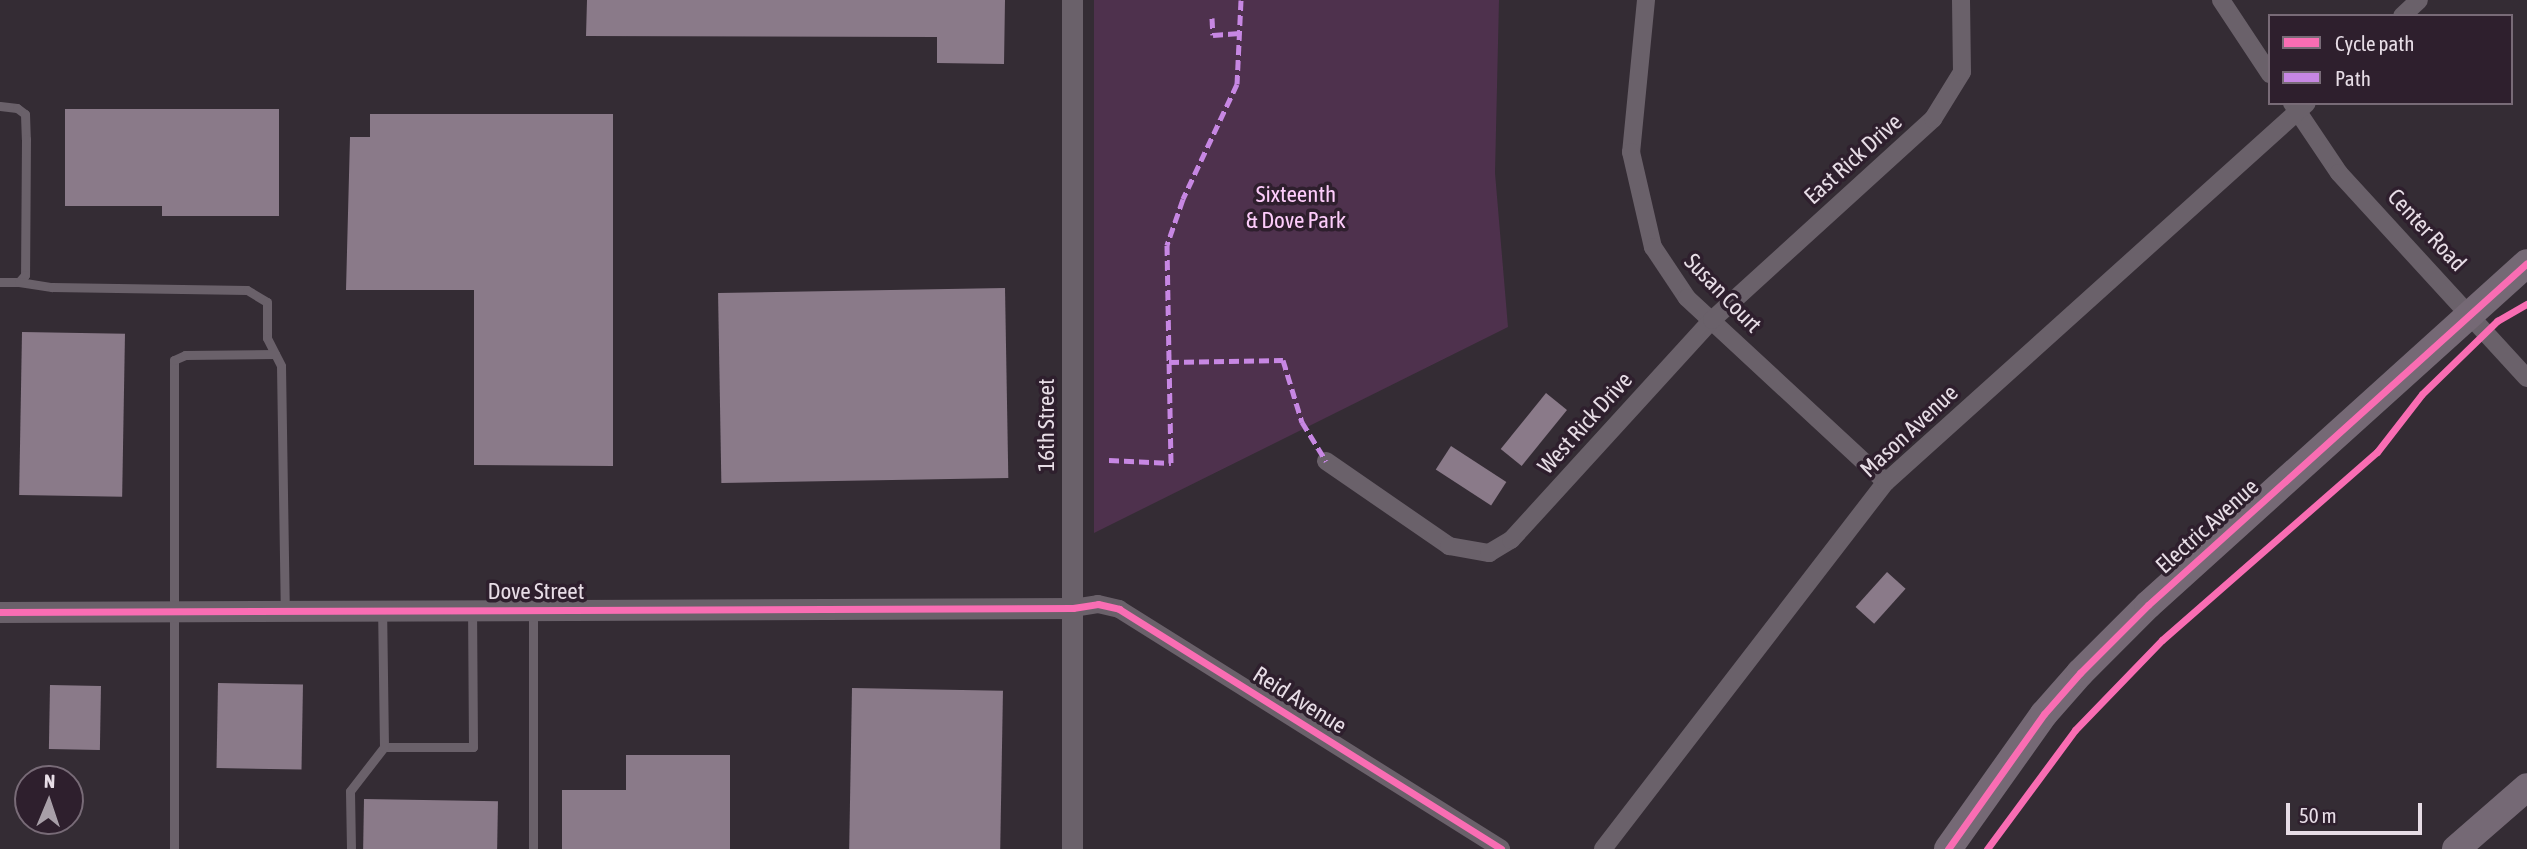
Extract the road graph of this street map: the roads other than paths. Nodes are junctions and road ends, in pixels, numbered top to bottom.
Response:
1 (1072, 0) edge
2 (1646, 0) edge
3 (1961, 0) edge
4 (2221, 0) edge
5 (2419, 0) edge
6 (2404, 14) edge
7 (2268, 71) edge
8 (0, 106) edge
9 (2299, 106) edge
10 (2527, 263) edge
11 (0, 282) edge
12 (19, 282) junction
13 (2471, 314) junction
14 (1712, 320) junction
15 (275, 354) junction
16 (2527, 378) edge
17 (1326, 461) dead end
18 (1886, 482) junction
19 (1073, 608) junction
20 (472, 610) junction
21 (533, 610) junction
22 (176, 611) junction
23 (285, 611) junction
24 (382, 611) junction
25 (0, 612) edge
26 (384, 747) junction
27 (2527, 787) edge
28 (174, 849) edge
29 (351, 849) edge
30 (533, 849) edge
31 (1072, 849) edge
32 (1502, 849) edge
33 (1603, 849) edge
34 (1948, 849) edge
35 (2456, 849) edge

1 - 19 street, 16th Street
2 - 14 street, Susan Court
3 - 14 street, East Rick Drive
4 - 7 street
5 - 6 street
8 - 12 lane
9 - 13 street, Center Road
9 - 18 street, Mason Avenue
10 - 13 main road, Electric Avenue
11 - 12 lane
12 - 15 lane
13 - 16 street, Center Road
13 - 34 main road, Electric Avenue
14 - 17 street, West Rick Drive
14 - 18 street, Susan Court
15 - 22 lane
15 - 23 lane
18 - 33 street, Mason Avenue
19 - 21 street, Dove Street
19 - 31 street, 16th Street
19 - 32 street, Reid Avenue
20 - 21 street, Dove Street
20 - 24 street, Dove Street
20 - 26 lane
21 - 30 lane
22 - 23 street, Dove Street
22 - 25 street, Dove Street
22 - 28 lane
23 - 24 street, Dove Street
24 - 26 lane
26 - 29 lane
27 - 35 main road

